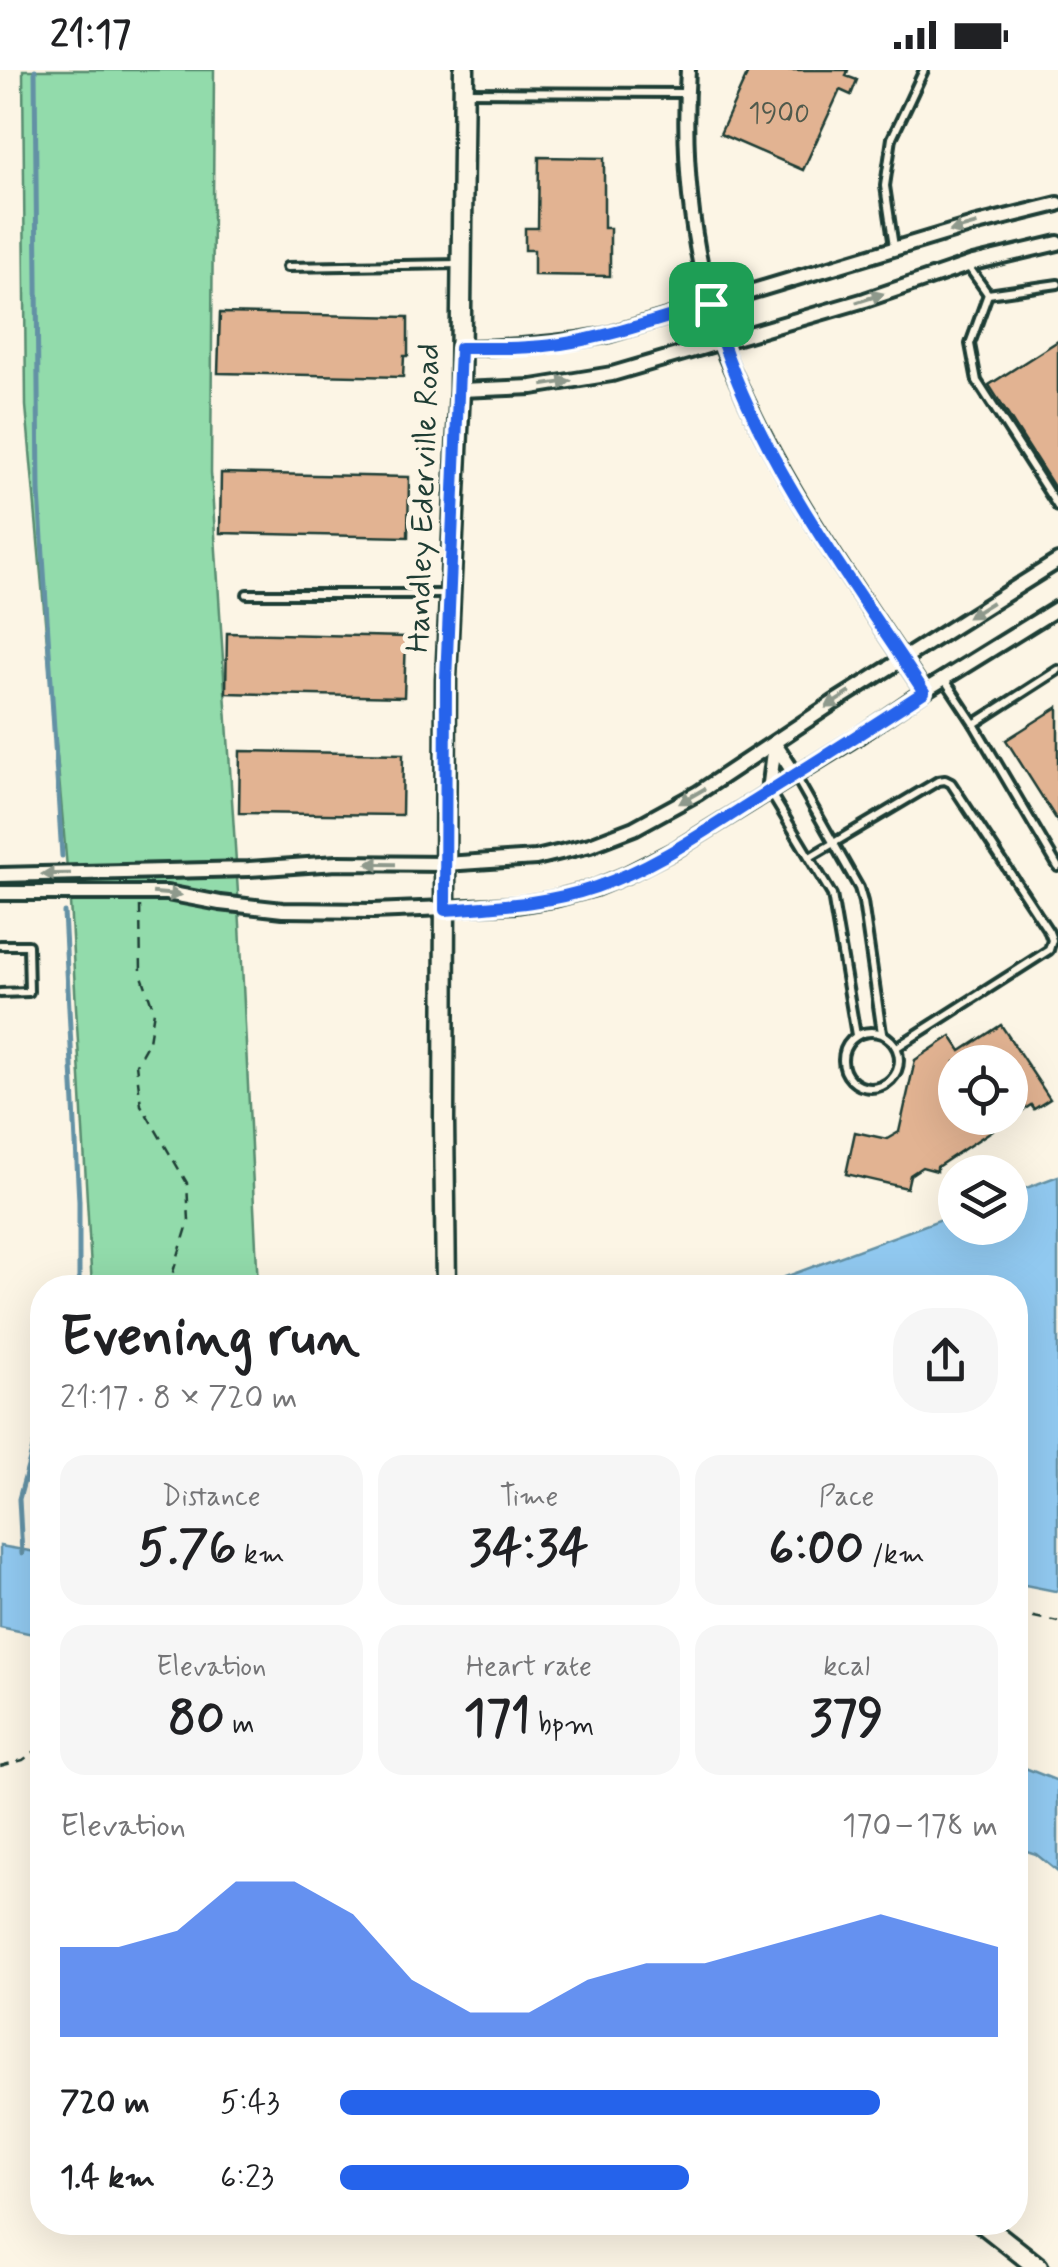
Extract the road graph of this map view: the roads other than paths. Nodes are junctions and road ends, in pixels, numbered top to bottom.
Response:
1 (464, 70) edge
2 (688, 70) edge
3 (924, 70) edge
4 (463, 92) junction
5 (686, 93) junction
6 (1058, 204) edge
7 (1058, 243) edge
8 (894, 248) junction
9 (461, 264) junction
10 (967, 266) junction
11 (287, 267) dead end
12 (1058, 284) edge
13 (988, 294) junction
14 (711, 304) junction
15 (721, 344) junction
16 (460, 348) junction
17 (460, 390) junction
18 (1058, 507) edge
19 (1058, 561) edge
20 (247, 594) dead end
21 (450, 594) junction
22 (1058, 608) edge
23 (903, 659) junction
24 (1058, 670) edge
25 (944, 679) junction
26 (924, 692) junction
27 (974, 724) junction
28 (775, 744) junction
29 (795, 774) junction
30 (769, 791) junction
31 (834, 844) junction
32 (810, 857) junction
33 (445, 864) junction
34 (1058, 867) edge
35 (0, 875) edge
36 (0, 894) edge
37 (445, 910) junction
38 (0, 945) edge
39 (0, 992) edge
40 (882, 1034) junction
41 (856, 1035) junction
42 (896, 1047) junction
43 (446, 1275) edge
44 (997, 2235) edge
45 (1038, 2267) edge

1 - 4 main road, Handley Ederville Road
2 - 5 street
3 - 8 lane
4 - 5 lane
4 - 9 main road, Handley Ederville Road
5 - 14 street
6 -> 8 street
7 - 10 street
8 - 14 street
9 - 11 lane
9 - 16 main road, Handley Ederville Road
10 - 13 lane
15 -> 10 street
12 - 13 lane
13 - 18 lane
14 - 15 street
14 - 16 street
17 -> 15 street
15 - 23 street
16 - 17 main road, Handley Ederville Road
17 - 21 main road, Handley Ederville Road
19 -> 23 street
20 - 21 lane
21 - 33 main road, Handley Ederville Road
22 - 25 street
23 - 26 street
23 -> 28 street
24 - 27 lane
25 - 26 street
25 - 27 lane
26 - 29 street
27 - 34 lane
28 - 29 street
28 - 30 street
28 -> 33 street
29 - 30 street
29 - 31 lane
30 - 32 lane
30 - 37 street
31 - 32 lane
31 - 40 lane
31 - 42 lane
32 - 41 lane
33 -> 35 street
33 - 37 main road, Handley Ederville Road
36 -> 37 street
37 - 43 main road, Handley Ederville Road
38 - 39 lane
40 - 41 lane
40 - 42 lane
41 - 42 lane
44 - 45 main road

